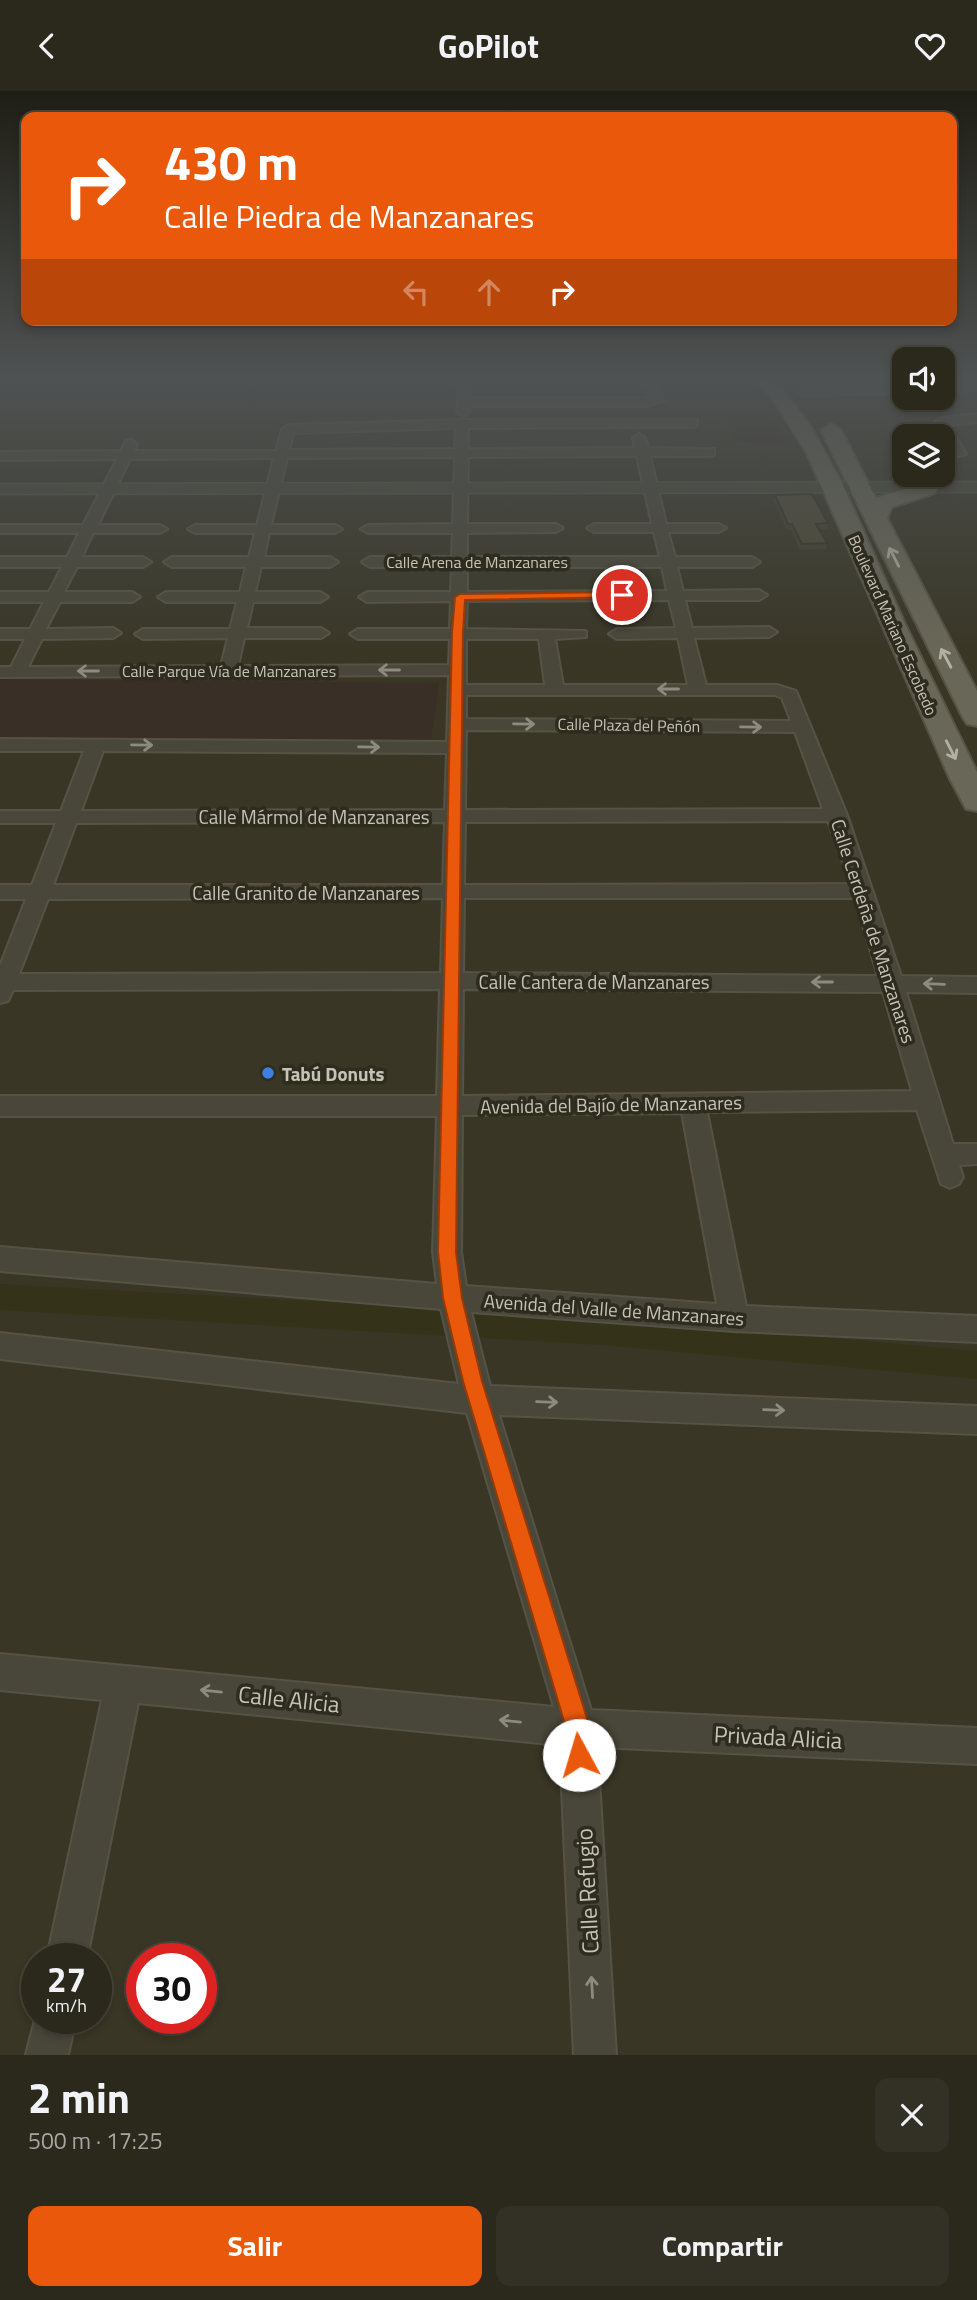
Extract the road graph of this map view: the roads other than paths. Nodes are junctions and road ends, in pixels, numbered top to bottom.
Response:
1 (118, 470) edge
2 (279, 470) edge
3 (462, 470) edge
4 (647, 470) edge
5 (822, 470) edge
6 (851, 470) edge
7 (862, 487) junction
8 (977, 487) edge
9 (109, 488) junction
10 (274, 488) junction
11 (652, 488) junction
12 (832, 488) junction
13 (927, 488) junction
14 (0, 489) edge
15 (426, 490) junction
16 (461, 490) junction
17 (492, 490) junction
18 (875, 520) junction
19 (461, 528) junction
20 (556, 528) dead end
21 (594, 528) dead end
22 (660, 528) junction
23 (719, 528) dead end
24 (0, 529) edge
25 (160, 529) dead end
26 (195, 529) dead end
27 (265, 529) junction
28 (335, 529) dead end
29 (368, 529) dead end
30 (86, 530) junction
31 (0, 562) edge
32 (144, 562) dead end
33 (172, 562) dead end
34 (330, 562) dead end
35 (370, 562) dead end
36 (668, 562) junction
37 (752, 562) dead end
38 (71, 563) junction
39 (257, 563) junction
40 (460, 563) junction
41 (675, 595) junction
42 (759, 595) dead end
43 (0, 597) edge
44 (56, 597) junction
45 (132, 597) dead end
46 (166, 597) dead end
47 (247, 597) junction
48 (320, 597) dead end
49 (368, 597) dead end
50 (460, 597) junction
51 (769, 632) dead end
52 (0, 633) edge
53 (37, 633) junction
54 (113, 633) dead end
55 (238, 633) junction
56 (321, 633) dead end
57 (458, 633) junction
58 (546, 633) junction
59 (143, 634) dead end
60 (358, 634) dead end
61 (580, 634) dead end
62 (617, 634) dead end
63 (684, 634) junction
64 (8, 671) edge
65 (228, 671) junction
66 (457, 680) junction
67 (698, 689) junction
68 (555, 690) junction
69 (785, 691) joint
70 (977, 718) edge
71 (456, 724) junction
72 (802, 727) junction
73 (0, 745) edge
74 (96, 745) junction
75 (456, 748) junction
76 (977, 801) edge
77 (837, 815) junction
78 (453, 816) junction
79 (0, 817) edge
80 (69, 817) junction
81 (864, 891) junction
82 (0, 892) edge
83 (38, 892) junction
84 (452, 893) junction
85 (452, 981) junction
86 (890, 982) junction
87 (977, 985) edge
88 (2, 987) edge
89 (927, 1100) junction
90 (692, 1103) junction
91 (0, 1106) edge
92 (448, 1106) junction
93 (977, 1154) edge
94 (0, 1259) edge
95 (454, 1303) junction
96 (733, 1318) junction
97 (977, 1329) edge
98 (0, 1346) edge
99 (476, 1390) junction
100 (977, 1420) edge
101 (0, 1672) edge
102 (124, 1682) junction
103 (578, 1728) junction
104 (977, 1746) edge
105 (70, 1943) edge
106 (52, 2034) edge
107 (47, 2055) edge
108 (595, 2055) edge

1 - 9 street
2 - 10 street
3 - 16 street, Calle Refugio
4 - 11 street
5 - 12 main road, Boulevard Mariano Escobedo
6 - 7 main road, Boulevard Mariano Escobedo
7 - 12 street
7 - 13 street
7 - 18 main road, Boulevard Mariano Escobedo
8 - 13 street
9 - 10 street
9 - 14 street
9 - 30 street
10 - 15 street
10 - 27 street
11 - 12 street
11 - 17 street
11 - 22 street
12 -> 76 main road, Boulevard Mariano Escobedo
13 - 18 main road
15 - 16 street
15 - 16 street
16 - 17 street
16 - 17 street
16 - 19 street, Calle Refugio
70 -> 18 main road, Boulevard Mariano Escobedo
19 - 20 street
19 - 29 street
19 - 40 street, Calle Refugio
21 - 22 street
22 - 23 street
22 - 36 street
24 - 30 street
25 - 30 street
26 - 27 street
27 - 28 street
27 - 39 street
30 - 38 street
31 - 38 street
32 - 38 street
33 - 39 street
34 - 39 street
35 - 40 street, Calle Arena de Manzanares
36 - 37 street, Calle Arena de Manzanares
36 - 40 street, Calle Arena de Manzanares
36 - 41 street
38 - 44 street
39 - 47 street
40 - 50 street, Calle Refugio
41 - 42 street
41 - 50 street
41 - 63 street
43 - 44 street
44 - 45 street
44 - 53 street
46 - 47 street
47 - 48 street
47 - 55 street
49 - 50 street
50 - 57 street, Calle Refugio
51 - 63 street
52 - 53 street
53 - 54 street
53 - 64 street
55 - 56 street
55 - 59 street
55 - 65 street
57 - 58 street
57 - 60 street
57 - 66 street, Calle Refugio
58 - 61 street
58 - 68 street
62 - 63 street
63 - 67 street
65 -> 64 street, Calle Parque Vía de Manzanares
66 -> 65 street, Calle Parque Vía de Manzanares
66 - 68 street, Calle Plaza del Peñón
66 - 71 street, Calle Refugio
67 -> 68 street, Calle Plaza del Peñón
67 - 69 street, Calle Plaza del Peñón
69 - 72 street, Calle Cerdeña de Manzanares
71 -> 72 street, Calle Plaza del Peñón
71 - 75 street, Calle Refugio
72 - 77 street, Calle Cerdeña de Manzanares
73 - 74 street
74 -> 75 street
74 - 80 street
75 - 78 street, Calle Refugio
77 - 78 street, Calle Mármol de Manzanares
77 - 81 street, Calle Cerdeña de Manzanares
78 - 80 street, Calle Mármol de Manzanares
78 - 84 street, Calle Refugio
79 - 80 street, Calle Mármol de Manzanares
80 - 83 street
81 - 84 street, Calle Granito de Manzanares
81 - 86 street, Calle Cerdeña de Manzanares
82 - 83 street, Calle Granito de Manzanares
83 - 84 street, Calle Granito de Manzanares
83 - 88 street
84 - 85 street, Calle Refugio
86 -> 85 street, Calle Cantera de Manzanares
85 - 88 street, Calle Cantera de Manzanares
85 - 92 street, Calle Refugio
87 -> 86 street, Calle Cantera de Manzanares
86 - 89 street, Calle Cerdeña de Manzanares
89 - 90 street, Avenida del Bajío de Manzanares
89 - 93 street, Calle Cerdeña de Manzanares
90 - 92 street, Avenida del Bajío de Manzanares
90 - 96 street
91 - 92 street, Avenida del Bajío de Manzanares
92 - 95 street, Calle Refugio
94 - 95 street, Avenida del Valle de Manzanares
95 - 96 street, Avenida del Valle de Manzanares
95 - 99 street, Calle Refugio
96 - 97 street, Avenida del Valle de Manzanares
98 - 99 street
99 -> 100 street
99 - 103 street, Calle Refugio
101 - 102 street, Calle Alicia
103 -> 102 street, Calle Alicia
102 - 105 street
103 - 104 street, Privada Alicia
108 -> 103 street, Calle Refugio
106 - 107 street

